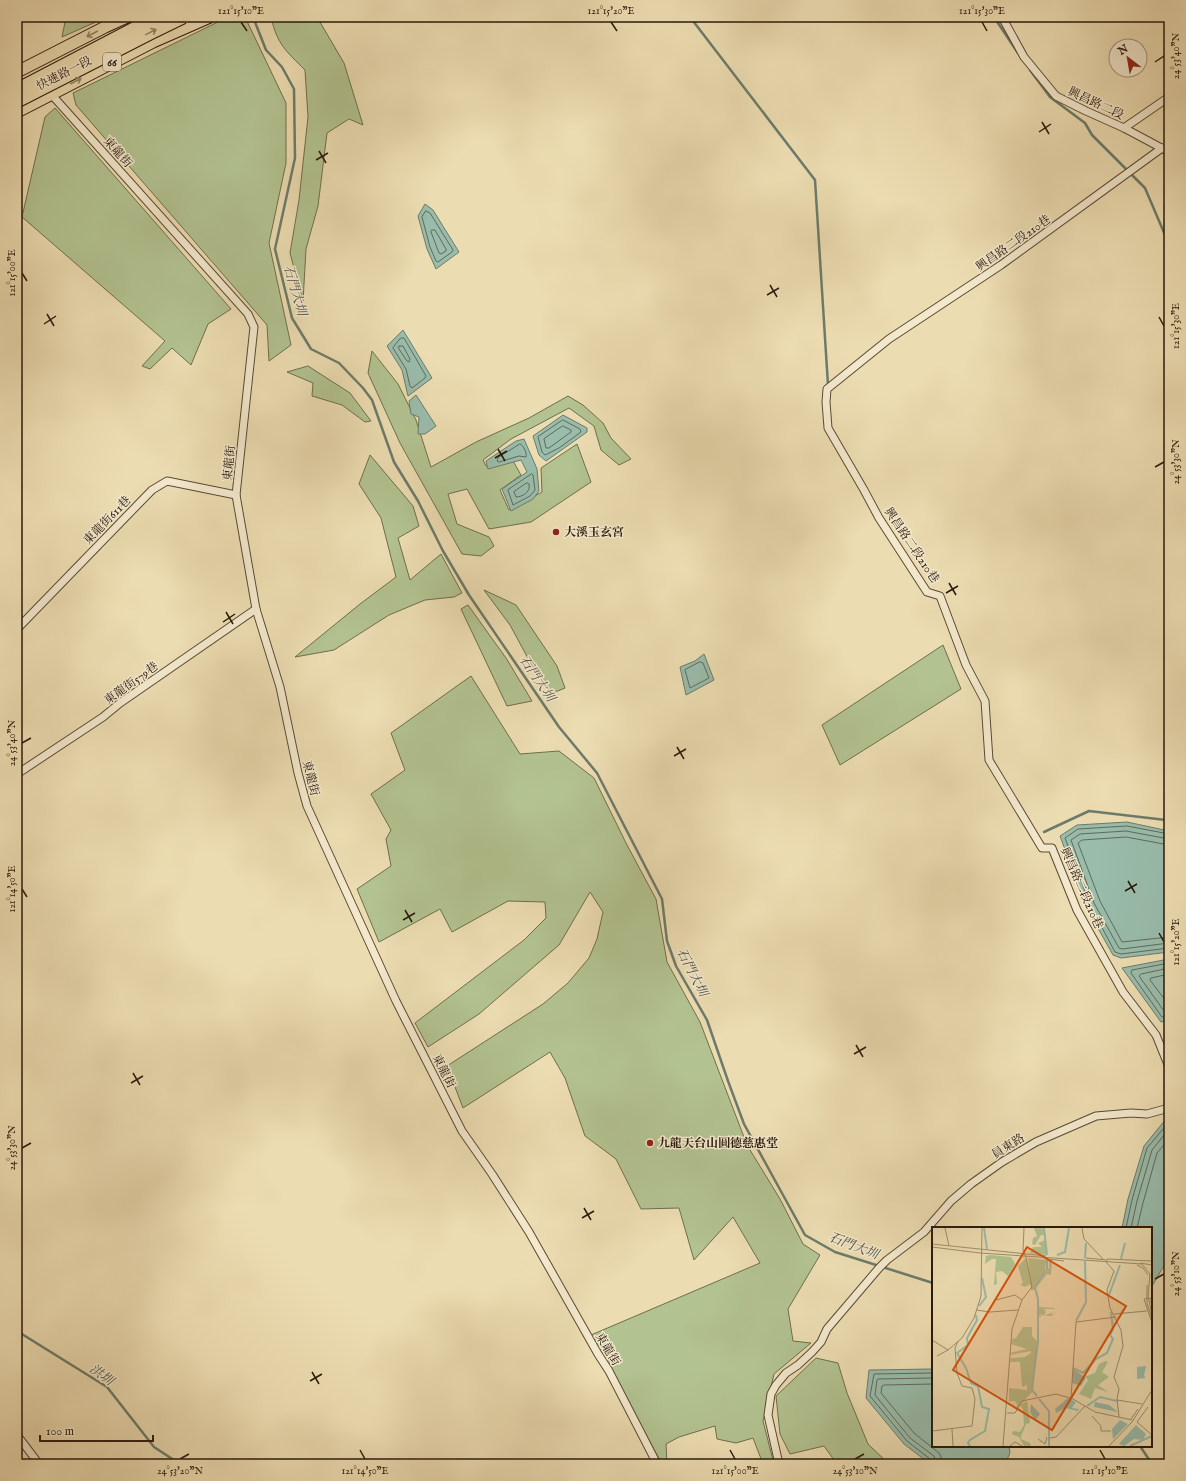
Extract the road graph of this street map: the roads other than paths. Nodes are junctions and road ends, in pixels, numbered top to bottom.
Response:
1 (127, 17) edge
2 (157, 17) edge
3 (183, 17) edge
4 (210, 17) edge
5 (1002, 17) edge
6 (17, 72) edge
7 (17, 80) edge
8 (17, 90) edge
9 (51, 94) junction
10 (1169, 97) edge
11 (17, 102) edge
12 (17, 112) edge
13 (1124, 128) junction
14 (1162, 148) junction
15 (1169, 152) edge
16 (236, 496) junction
17 (256, 609) junction
18 (17, 629) edge
19 (17, 774) edge
20 (1169, 1067) edge
21 (1169, 1108) edge
22 (17, 1435) edge
23 (39, 1464) edge
24 (657, 1464) edge
25 (779, 1464) edge

1 -> 6 main road, 快速路一段
2 - 8 highway, 66, bridge
11 -> 3 highway, 66, bridge
9 -> 4 main road, 快速路一段 / 66
5 - 13 street, 興昌路二段
7 - 9 street
9 - 12 main road, 快速路一段 / 66
9 - 16 street, 東龍街
10 - 13 street
13 - 14 street, 興昌路二段
14 - 15 street, 興昌路二段
14 - 20 street, 興昌路二段210巷
16 - 17 street, 東龍街
16 - 18 street, 東龍街611巷
17 - 19 street, 東龍街579巷
17 - 24 street, 東龍街
21 - 25 street, 員東路
22 - 23 street

